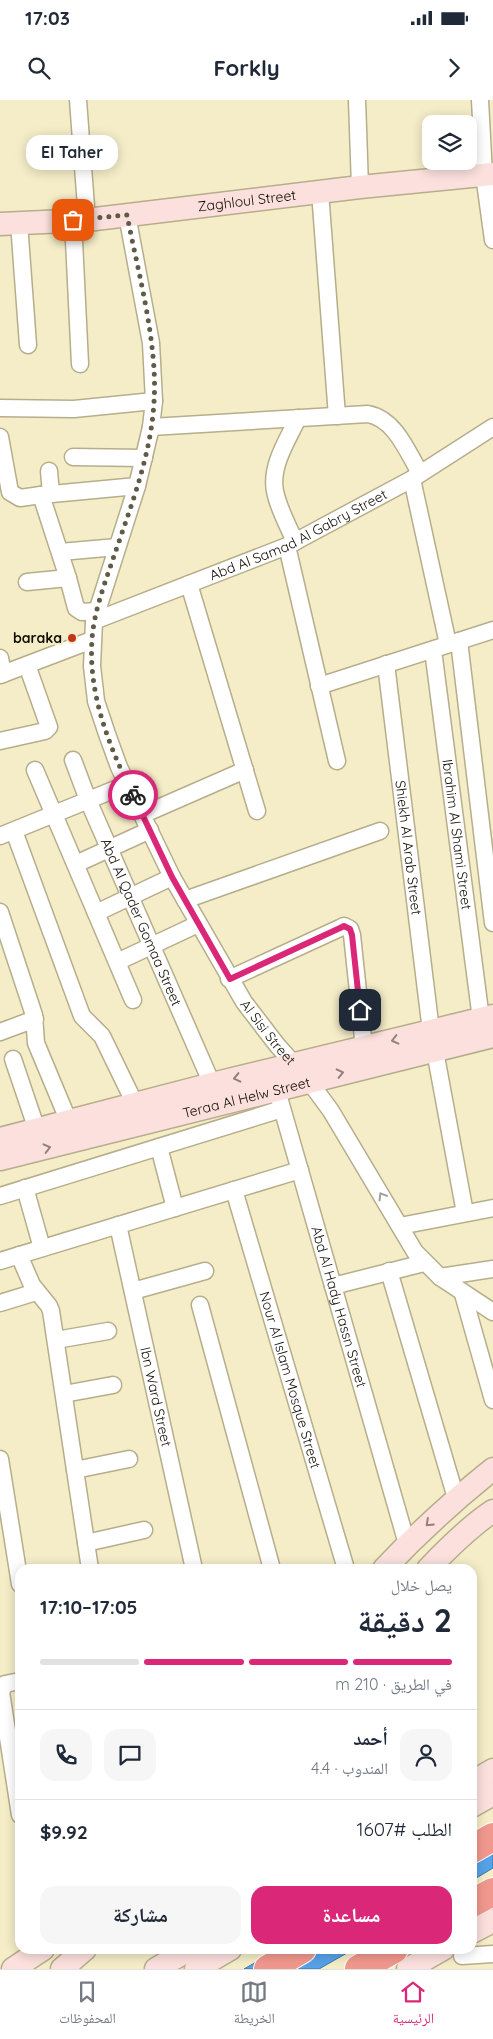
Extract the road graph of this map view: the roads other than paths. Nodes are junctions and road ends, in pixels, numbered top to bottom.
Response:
1 (78, 100) edge
2 (357, 100) edge
3 (480, 100) edge
4 (489, 174) edge
5 (360, 187) junction
6 (320, 192) junction
7 (127, 215) junction
8 (80, 220) junction
9 (9, 224) edge
10 (493, 240) edge
11 (28, 345) dead end
12 (80, 364) dead end
13 (154, 401) junction
14 (0, 408) edge
15 (336, 416) junction
16 (298, 418) junction
17 (493, 427) edge
18 (151, 428) junction
19 (0, 437) edge
20 (74, 457) dead end
21 (144, 458) junction
22 (2, 459) edge
23 (49, 471) dead end
24 (416, 476) junction
25 (137, 486) junction
26 (46, 495) junction
27 (291, 544) junction
28 (116, 547) junction
29 (60, 552) junction
30 (68, 578) junction
31 (27, 582) dead end
32 (189, 584) junction
33 (95, 616) junction
34 (493, 630) edge
35 (92, 640) junction
36 (454, 643) junction
37 (432, 650) junction
38 (27, 664) junction
39 (386, 664) junction
40 (1, 669) edge
41 (319, 686) junction
42 (0, 741) edge
43 (73, 760) dead end
44 (338, 761) dead end
45 (35, 770) dead end
46 (245, 770) junction
47 (128, 784) junction
48 (88, 800) junction
49 (257, 811) dead end
50 (54, 814) junction
51 (142, 815) junction
52 (150, 830) junction
53 (380, 831) dead end
54 (7, 833) edge
55 (109, 849) junction
56 (76, 864) junction
57 (172, 877) junction
58 (130, 897) junction
59 (184, 900) junction
60 (0, 912) edge
61 (96, 913) junction
62 (493, 923) edge
63 (198, 924) junction
64 (153, 945) junction
65 (117, 962) junction
66 (230, 979) junction
67 (133, 1000) dead end
68 (35, 1019) junction
69 (489, 1024) edge
70 (0, 1032) edge
71 (433, 1041) junction
72 (364, 1048) junction
73 (12, 1059) dead end
74 (302, 1073) junction
75 (212, 1084) junction
76 (277, 1090) junction
77 (134, 1104) junction
78 (69, 1122) junction
79 (37, 1130) junction
80 (159, 1147) junction
81 (1, 1151) edge
82 (300, 1170) junction
83 (25, 1188) junction
84 (234, 1190) junction
85 (0, 1196) edge
86 (175, 1208) junction
87 (493, 1208) edge
88 (464, 1213) junction
89 (118, 1225) junction
90 (400, 1226) junction
91 (42, 1248) junction
92 (20, 1255) junction
93 (0, 1261) edge
94 (424, 1263) junction
95 (493, 1270) edge
96 (205, 1271) dead end
97 (389, 1271) junction
98 (440, 1277) junction
99 (333, 1286) junction
100 (133, 1290) junction
101 (36, 1292) junction
102 (463, 1294) junction
103 (0, 1303) edge
104 (200, 1305) dead end
105 (493, 1312) edge
106 (108, 1331) dead end
107 (56, 1340) junction
108 (113, 1385) dead end
109 (64, 1394) junction
110 (493, 1400) edge
111 (0, 1458) edge
112 (129, 1459) dead end
113 (493, 1469) edge
114 (75, 1470) junction
115 (456, 1498) junction
116 (493, 1511) edge
117 (144, 1530) dead end
118 (86, 1543) junction
119 (407, 1544) junction
120 (17, 1564) edge
121 (89, 1564) edge
122 (193, 1564) edge
123 (271, 1564) edge
124 (345, 1564) edge
125 (389, 1564) edge
126 (433, 1564) edge
127 (15, 1682) edge
128 (493, 1770) edge
129 (477, 1779) edge
130 (15, 1783) edge
131 (493, 1794) edge
132 (477, 1803) edge
133 (493, 1837) edge
134 (477, 1846) edge
135 (493, 1892) edge
136 (477, 1901) edge
137 (493, 1920) edge
138 (477, 1929) edge
139 (36, 1954) edge
140 (79, 1954) edge
141 (182, 1954) edge
142 (222, 1954) edge
143 (294, 1954) edge
144 (385, 1954) edge
145 (450, 1954) edge
146 (477, 1954) edge
147 (493, 1954) edge
148 (415, 1967) edge
149 (13, 1969) edge
150 (62, 1969) edge
151 (156, 1969) edge
152 (196, 1969) edge
153 (268, 1969) edge
154 (359, 1969) edge

1 - 8 street
2 - 5 street
3 - 4 street
4 - 5 street, Zaghloul Street
4 - 10 street
5 - 6 street, Zaghloul Street
6 - 7 street, Zaghloul Street
6 - 15 street
7 - 8 street, Zaghloul Street
7 - 13 street, Al Sisi Street
8 - 9 street, Zaghloul Street
8 - 12 street
9 - 11 street
13 - 14 street
13 - 18 street, Al Sisi Street
15 - 16 street
15 - 24 street
16 - 18 street
16 - 27 street
17 - 24 street, Abd Al Samad Al Gabry Street
18 - 21 street, Al Sisi Street
19 - 22 street
20 - 21 street
21 - 25 street, Al Sisi Street
22 - 26 street
23 - 26 street
24 - 27 street, Abd Al Samad Al Gabry Street
24 - 36 street
25 - 26 street
25 - 28 street, Al Sisi Street
26 - 29 street
27 - 32 street, Abd Al Samad Al Gabry Street
27 - 41 street
28 - 29 street
28 - 33 street, Al Sisi Street
29 - 30 street
30 - 31 street
30 - 33 street
32 - 33 street, Abd Al Samad Al Gabry Street
32 - 46 street
33 - 35 street, Al Sisi Street
34 - 36 street
35 - 38 street
35 - 47 street, Al Sisi Street
36 - 37 street
36 - 62 street
37 - 39 street
37 - 69 street, Ibrahim Al Shami Street
38 - 40 street
38 - 42 street
39 - 41 street
39 - 71 street, Shiekh Al Arab Street
41 - 44 street
43 - 48 street, Abd Al Qader Gomaa Street
45 - 50 street
46 - 49 street
46 - 51 street
47 - 48 street
47 - 51 street, Al Sisi Street
48 - 50 street
48 - 55 street, Abd Al Qader Gomaa Street
50 - 54 street
50 - 56 street
51 - 52 street, Al Sisi Street
52 - 55 street
52 - 57 street, Al Sisi Street
53 - 59 street
54 - 77 street
55 - 56 street
55 - 58 street, Abd Al Qader Gomaa Street
56 - 61 street
57 - 58 street
57 - 59 street, Al Sisi Street
58 - 61 street
58 - 64 street, Abd Al Qader Gomaa Street
59 - 63 street, Al Sisi Street
60 - 68 street
61 - 65 street
63 - 64 street
63 - 66 street, Al Sisi Street
64 - 65 street
64 - 75 street, Abd Al Qader Gomaa Street
65 - 67 street
66 - 72 street
66 - 74 street, Al Sisi Street
68 - 70 street
68 - 78 street
69 - 71 street, Teraa Al Helw Street
71 -> 72 street, Teraa Al Helw Street
74 -> 71 street, Teraa Al Helw Street
71 - 88 street, Shiekh Al Arab Street
72 - 74 street, Teraa Al Helw Street
73 - 79 street
74 - 76 street, Teraa Al Helw Street
90 -> 74 street, Al Sisi Street
76 -> 75 street, Teraa Al Helw Street
75 - 77 street, Teraa Al Helw Street
76 - 80 street
81 -> 76 street, Teraa Al Helw Street
76 - 82 street, Abd Al Hady Hassn Street
77 - 78 street, Teraa Al Helw Street
78 - 79 street, Teraa Al Helw Street
79 - 81 street, Teraa Al Helw Street
80 - 83 street
80 - 86 street
82 - 84 street
82 - 99 street, Abd Al Hady Hassn Street
83 - 85 street
83 - 91 street
84 - 86 street
84 - 124 street, Nour Al Islam Mosque Street
86 - 89 street
87 - 88 street
88 - 90 street
89 - 91 street
89 - 100 street, Ibn Ward Street
90 - 94 street, Al Sisi Street
91 - 92 street
92 - 93 street
92 - 101 street
94 - 97 street
94 - 98 street, Al Sisi Street
95 - 98 street
96 - 100 street
97 - 99 street
97 - 115 street
98 - 102 street, Al Sisi Street
99 - 119 street, Abd Al Hady Hassn Street
100 - 122 street, Ibn Ward Street
101 - 103 street
101 - 107 street
102 - 105 street, Al Sisi Street
102 - 110 street
104 - 123 street
106 - 107 street
107 - 109 street
108 - 109 street
109 - 114 street
111 - 120 street
112 - 114 street
113 - 115 street
114 - 118 street
115 -> 119 street
116 - 126 street
117 - 118 street
118 - 121 street
119 - 125 street
127 - 130 street
128 - 129 street
131 - 132 street
133 - 134 highway
135 - 136 highway
137 - 138 street
139 - 149 street
140 - 150 street
141 - 151 street
142 - 152 street
143 - 153 highway
144 - 154 highway
145 - 148 street
146 - 147 street

